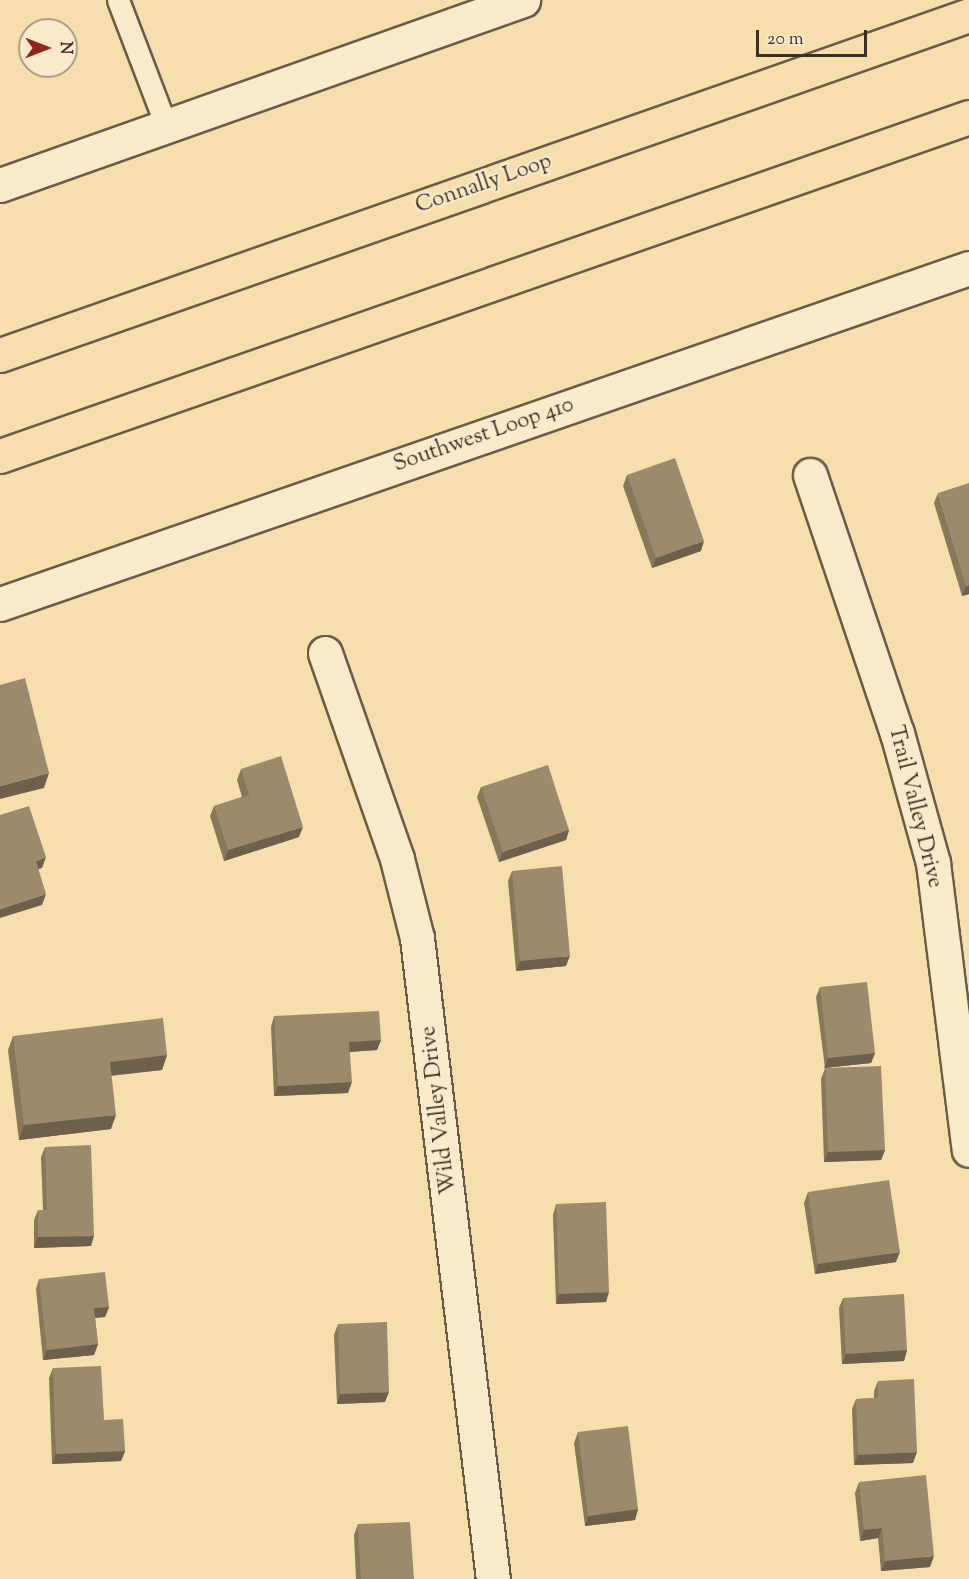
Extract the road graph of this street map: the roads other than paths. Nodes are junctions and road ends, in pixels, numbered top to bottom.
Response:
1 (118, 0) edge
2 (523, 0) edge
3 (969, 15) edge
4 (969, 117) edge
5 (166, 126) junction
6 (0, 185) edge
7 (969, 268) edge
8 (0, 355) edge
9 (0, 456) edge
10 (810, 475) dead end
11 (0, 604) edge
12 (325, 653) dead end
13 (969, 1150) edge
14 (493, 1579) edge

1 - 5 lane
2 - 5 street
3 - 8 highway, Connally Loop
4 - 9 highway
5 - 6 street
7 - 11 street, Southwest Loop 410
10 - 13 street, Trail Valley Drive
12 - 14 street, Wild Valley Drive

